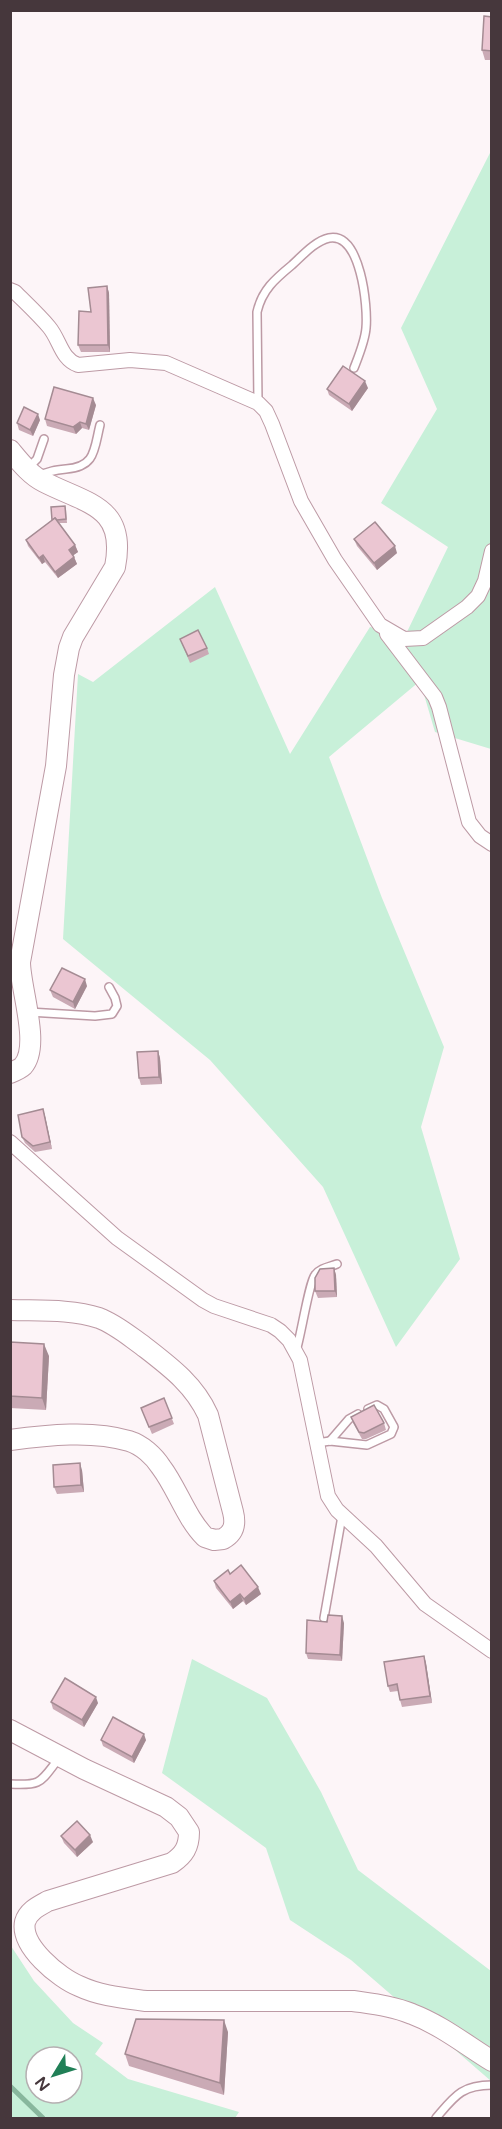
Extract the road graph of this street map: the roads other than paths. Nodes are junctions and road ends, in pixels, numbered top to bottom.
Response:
1 (10, 290) edge
2 (354, 368) dead end
3 (258, 403) junction
4 (100, 425) dead end
5 (44, 439) dead end
6 (10, 450) edge
7 (31, 473) junction
8 (492, 551) edge
9 (380, 625) junction
10 (492, 844) edge
11 (109, 987) dead end
12 (27, 1012) junction
13 (10, 1073) edge
14 (10, 1142) edge
15 (337, 1264) dead end
16 (10, 1310) edge
17 (296, 1351) junction
18 (10, 1440) edge
19 (324, 1442) junction
20 (342, 1516) junction
21 (324, 1618) dead end
22 (492, 1651) edge
23 (10, 1730) edge
24 (60, 1757) junction
25 (10, 1784) edge
26 (492, 2061) edge
27 (492, 2085) edge
28 (436, 2118) edge

1 - 3 street
2 - 3 lane
3 - 9 street
4 - 7 lane
5 - 7 lane
6 - 7 main road
7 - 12 main road
8 - 9 street
9 - 10 street
11 - 12 lane
12 - 13 main road
14 - 17 street
15 - 17 lane
16 - 18 main road
17 - 19 street
19 - 19 lane
19 - 20 street
20 - 21 lane
20 - 22 street
23 - 24 main road
24 - 25 lane
24 - 26 main road
27 - 28 lane

